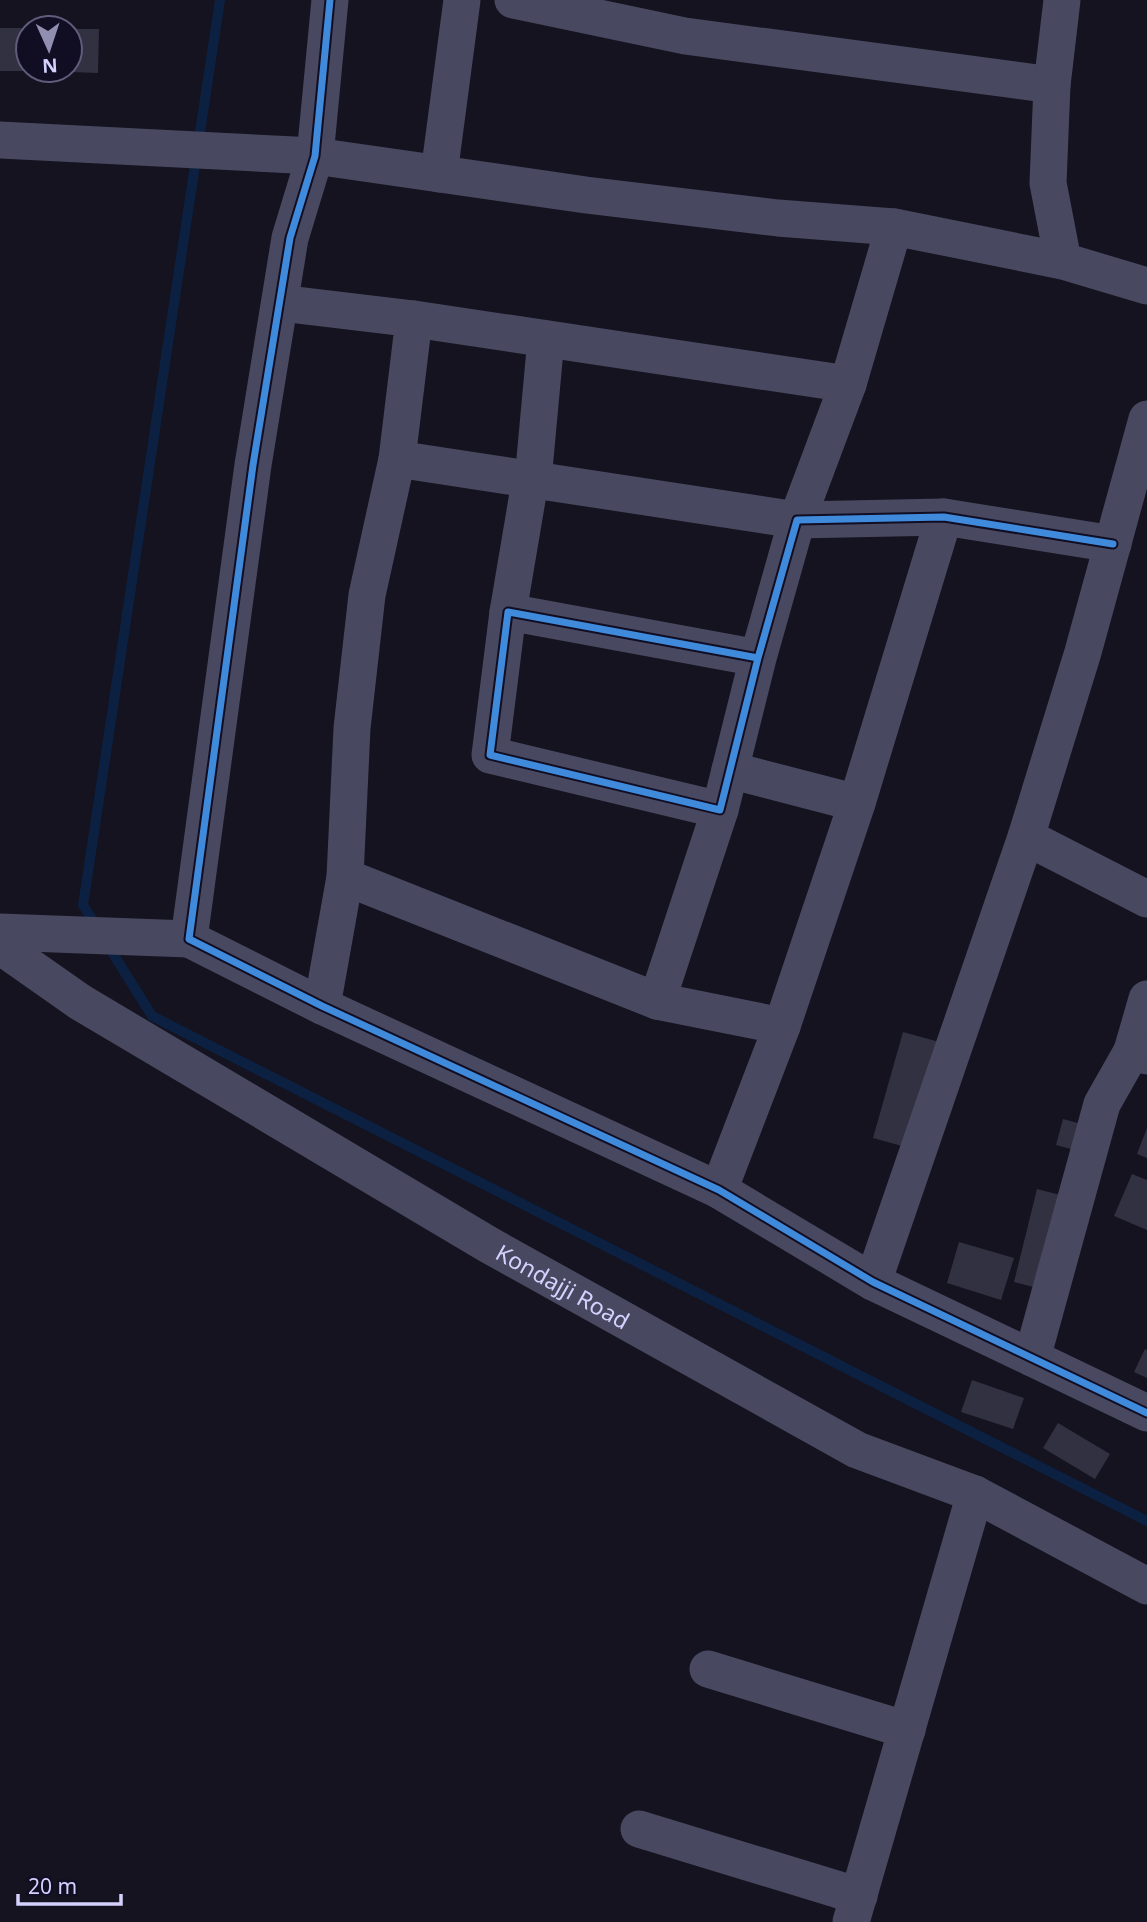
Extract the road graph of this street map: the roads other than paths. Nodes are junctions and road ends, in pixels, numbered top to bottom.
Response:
1 (330, 0) edge
2 (462, 0) edge
3 (513, 0) edge
4 (1062, 0) edge
5 (1052, 85) junction
6 (0, 140) edge
7 (316, 156) junction
8 (439, 173) junction
9 (894, 227) junction
10 (1063, 261) junction
11 (1147, 286) edge
12 (280, 303) junction
13 (414, 319) junction
14 (546, 339) junction
15 (848, 384) junction
16 (1147, 419) edge
17 (397, 459) junction
18 (533, 480) junction
19 (944, 517) junction
20 (797, 520) junction
21 (1113, 544) junction
22 (508, 612) junction
23 (758, 658) junction
24 (730, 770) junction
25 (857, 803) junction
26 (720, 810) junction
27 (1026, 837) junction
28 (345, 877) junction
29 (1147, 899) edge
30 (0, 932) edge
31 (189, 939) junction
32 (0, 946) edge
33 (1147, 999) edge
34 (657, 1001) junction
35 (322, 1006) junction
36 (782, 1026) junction
37 (1139, 1053) edge
38 (719, 1190) junction
39 (873, 1282) junction
40 (1032, 1358) junction
41 (1147, 1413) edge
42 (975, 1494) junction
43 (1147, 1586) edge
44 (708, 1669) dead end
45 (907, 1730) junction
46 (639, 1829) dead end
47 (855, 1909) edge

1 - 7 street
2 - 8 street
3 - 5 street
4 - 5 street
5 - 10 street
6 - 7 street
7 - 8 street
7 - 12 street
8 - 9 street
9 - 10 street
9 - 15 street
10 - 11 street
12 - 13 street
12 - 31 street
13 - 14 street
13 - 17 street
14 - 15 street
14 - 18 street
15 - 20 street
16 - 21 street
17 - 18 street
17 - 28 street
18 - 20 street
18 - 22 street
19 - 20 street
19 - 21 street
19 - 25 street
20 - 23 street
21 - 27 street
22 - 23 street
22 - 26 street
23 - 24 street
24 - 25 street
24 - 26 street
25 - 36 street
26 - 34 street
27 - 29 street
27 - 39 street
28 - 34 street
28 - 35 street
30 - 31 street
31 - 35 street
32 - 42 street, Kondajji Road
33 - 37 street
34 - 36 street
35 - 38 street
36 - 38 street
37 - 40 street
38 - 39 street
39 - 40 street
40 - 41 street
42 - 43 street, Kondajji Road
42 - 45 street
44 - 45 street
45 - 47 street
46 - 47 street

